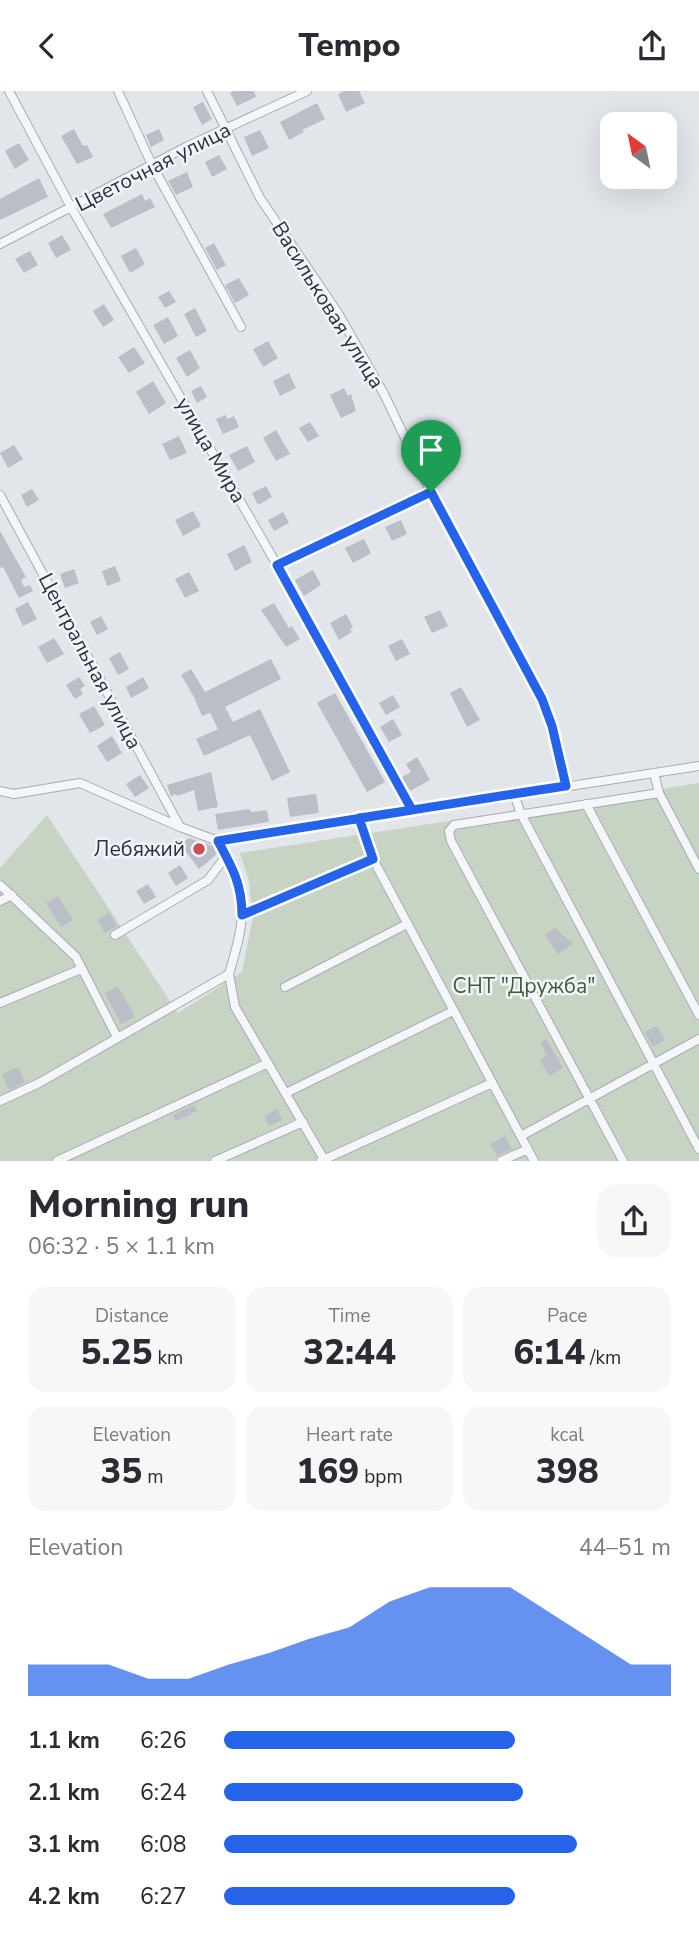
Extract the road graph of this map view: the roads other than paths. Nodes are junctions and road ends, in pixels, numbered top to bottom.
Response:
1 (9, 91) edge
2 (117, 91) edge
3 (207, 91) edge
4 (307, 91) edge
5 (225, 129) junction
6 (152, 165) junction
7 (72, 209) junction
8 (0, 244) edge
9 (241, 327) dead end
10 (431, 492) junction
11 (0, 495) edge
12 (277, 565) junction
13 (699, 767) edge
14 (654, 773) junction
15 (566, 786) junction
16 (0, 791) edge
17 (659, 793) junction
18 (514, 794) junction
19 (586, 804) junction
20 (412, 810) junction
21 (521, 814) junction
22 (359, 818) junction
23 (180, 827) junction
24 (218, 841) junction
25 (226, 856) junction
26 (373, 859) junction
27 (699, 869) edge
28 (0, 885) edge
29 (12, 895) junction
30 (0, 901) edge
31 (242, 915) junction
32 (407, 925) junction
33 (115, 935) dead end
34 (81, 969) junction
35 (229, 974) junction
36 (285, 987) dead end
37 (0, 1003) edge
38 (453, 1010) junction
39 (699, 1015) edge
40 (117, 1037) junction
41 (699, 1039) edge
42 (268, 1063) junction
43 (653, 1065) junction
44 (492, 1083) junction
45 (286, 1093) junction
46 (589, 1099) junction
47 (0, 1101) edge
48 (303, 1122) junction
49 (521, 1136) junction
50 (528, 1149) junction
51 (699, 1149) edge
52 (324, 1160) edge
53 (57, 1161) edge
54 (215, 1161) edge
55 (501, 1161) edge
56 (534, 1161) edge
57 (623, 1161) edge

1 - 7 street, улица Мира
2 - 6 street
3 - 5 street, Васильковая улица
4 - 5 street, Цветочная улица
5 - 6 street, Цветочная улица
5 - 10 street, Васильковая улица
6 - 7 street, Цветочная улица
6 - 9 street
7 - 8 street, Цветочная улица
7 - 12 street, улица Мира
10 - 12 street
10 - 15 street, Васильковая улица
11 - 23 street, Центральная улица
12 - 20 street, улица Мира
13 - 14 street
14 - 15 street
14 - 17 street
15 - 18 street
16 - 23 street
17 - 19 street
17 - 27 street
18 - 20 street
18 - 21 street
19 - 21 street
19 - 39 street
20 - 22 street
21 - 43 street
21 - 46 street
22 - 24 street
22 - 26 street
23 - 24 street
24 - 25 street
25 - 31 street
25 - 33 street
26 - 31 street
26 - 32 street
28 - 29 street
29 - 30 street
29 - 34 street
31 - 35 street
32 - 36 street
32 - 38 street
34 - 37 street
34 - 40 street
35 - 40 street
35 - 42 street
38 - 44 street
38 - 45 street
40 - 47 street
41 - 43 street
42 - 45 street
42 - 53 street
43 - 46 street
43 - 51 street
44 - 49 street
44 - 52 street
45 - 48 street
46 - 49 street
46 - 57 street
48 - 52 street
48 - 54 street
49 - 50 street
50 - 55 street
50 - 56 street

